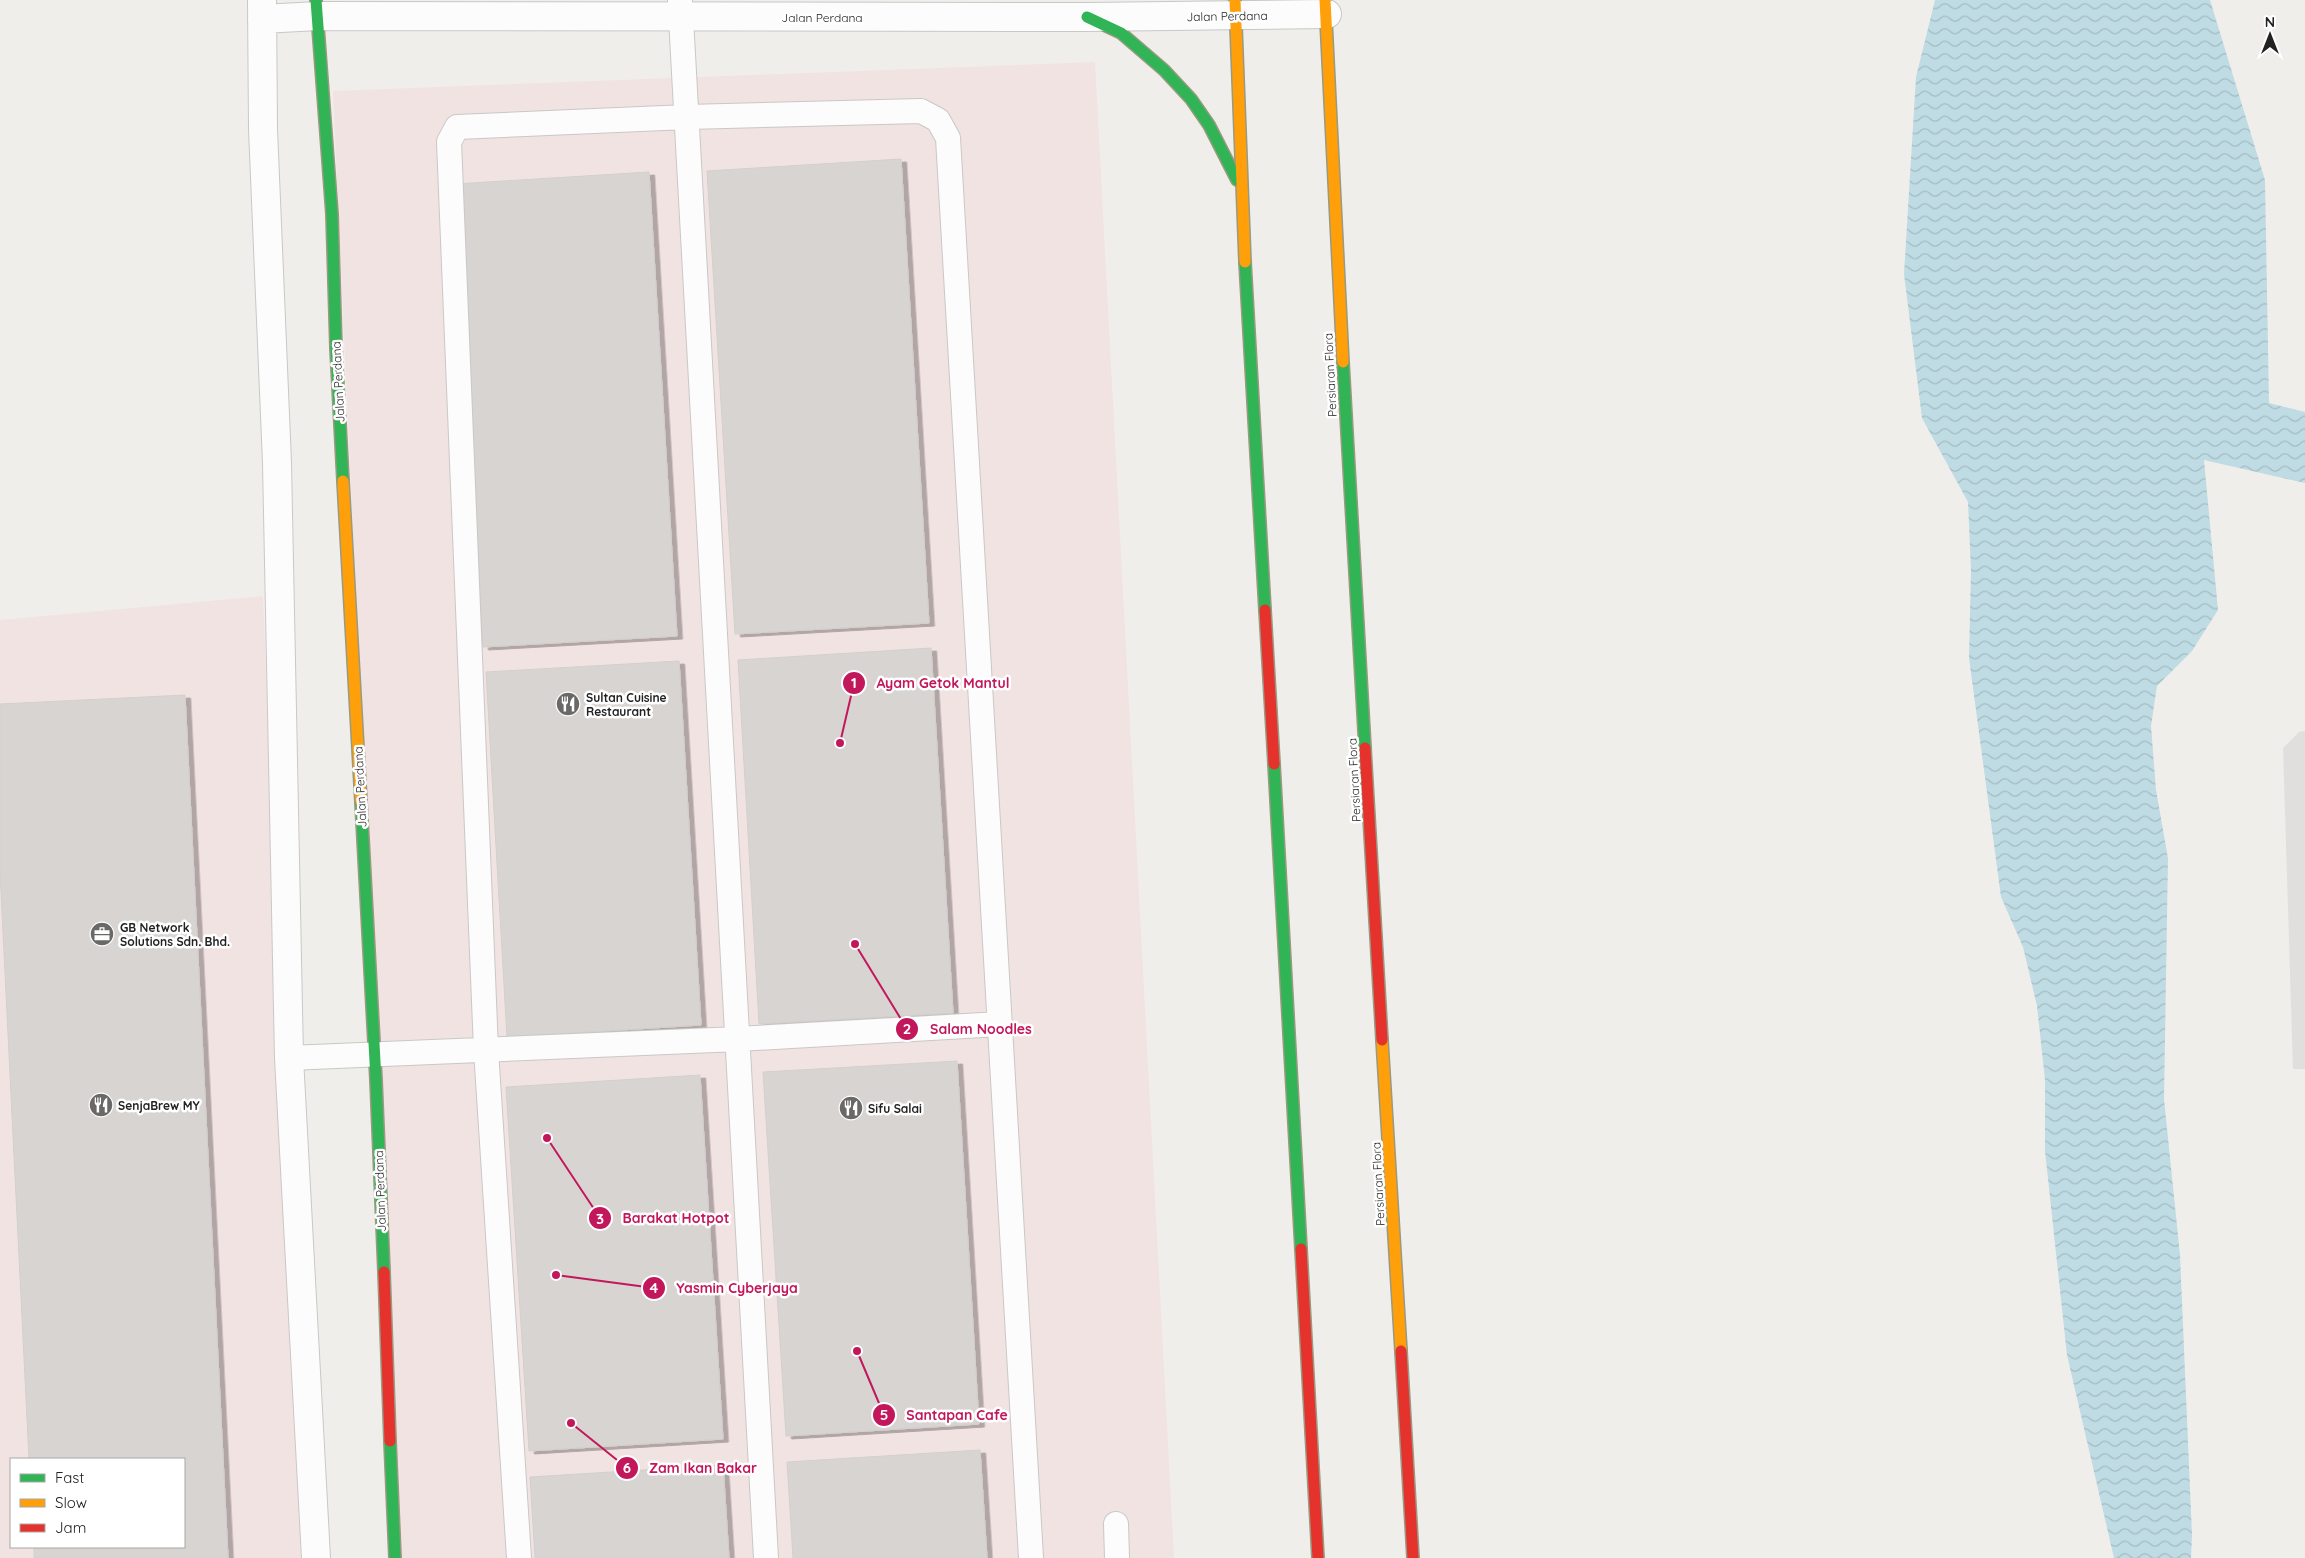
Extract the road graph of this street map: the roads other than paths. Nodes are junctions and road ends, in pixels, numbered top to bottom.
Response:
1 (1326, 7) edge
2 (317, 8) edge
3 (1236, 8) edge
4 (262, 9) edge
5 (681, 9) edge
6 (1087, 17) junction
7 (687, 117) junction
8 (1241, 188) junction
9 (1000, 1024) junction
10 (738, 1039) junction
11 (486, 1050) junction
12 (374, 1053) junction
13 (289, 1058) junction
14 (1116, 1524) dead end
15 (316, 1558) edge
16 (395, 1558) edge
17 (519, 1558) edge
18 (766, 1558) edge
19 (1031, 1558) edge
20 (1117, 1558) edge
21 (1318, 1558) edge
22 (1413, 1558) edge

1 - 3 street, Jalan Perdana
1 - 22 main road, Persiaran Flora
2 - 4 street, Jalan Perdana
2 - 5 street, Jalan Perdana
2 - 12 main road, Jalan Perdana
3 - 6 street, Jalan Perdana
3 - 8 main road
4 - 13 street, Jalan Perdana
5 - 6 street, Jalan Perdana
5 - 7 lane
6 - 8 main road
7 - 9 lane
7 - 10 lane
7 - 11 lane
8 - 21 main road
9 - 10 lane
9 - 19 lane
10 - 11 lane
10 - 18 lane
11 - 12 lane
11 - 17 lane
12 - 13 lane
12 - 16 main road, Jalan Perdana
13 - 15 street, Jalan Perdana
14 - 20 lane

